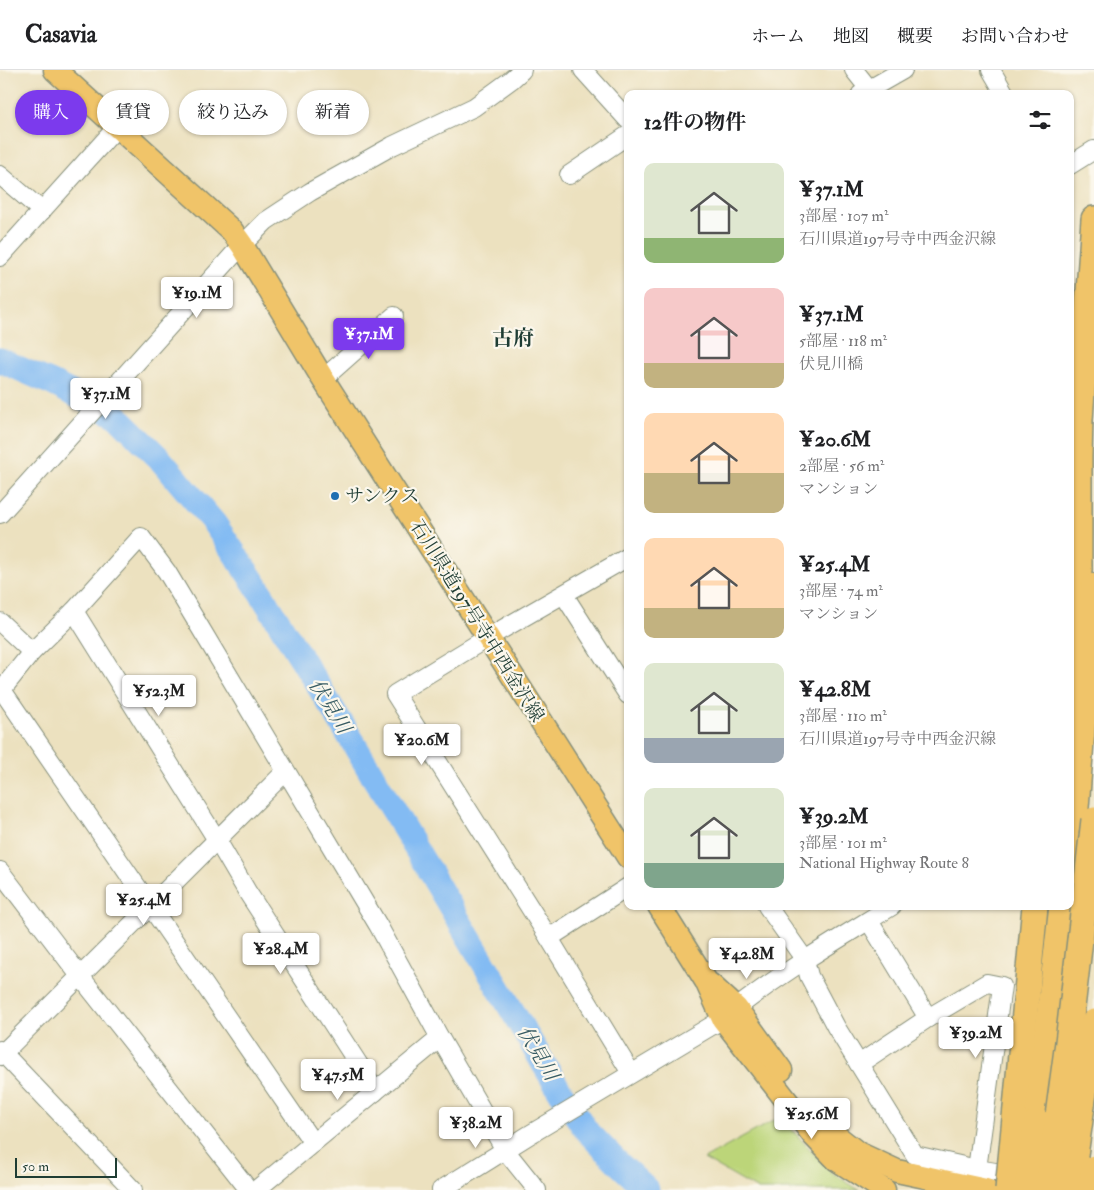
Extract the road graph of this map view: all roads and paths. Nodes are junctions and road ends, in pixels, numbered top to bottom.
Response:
1 (55, 70) edge
2 (522, 70) edge
3 (583, 70) edge
4 (854, 70) edge
5 (904, 70) edge
6 (991, 70) edge
7 (867, 90) edge
8 (871, 90) edge
9 (1003, 90) edge
10 (97, 109) edge
11 (624, 116) edge
12 (110, 135) edge
13 (126, 135) edge
14 (624, 138) edge
15 (1094, 150) edge
16 (1074, 162) edge
17 (0, 175) edge
18 (569, 176) dead end
19 (42, 211) junction
20 (1094, 219) edge
21 (242, 244) junction
22 (0, 257) edge
23 (394, 316) dead end
24 (323, 379) junction
25 (1094, 470) edge
26 (0, 514) edge
27 (624, 559) edge
28 (1087, 577) edge
29 (564, 594) junction
30 (74, 611) junction
31 (0, 622) edge
32 (1074, 625) edge
33 (487, 638) junction
34 (32, 652) junction
35 (624, 685) edge
36 (1, 691) edge
37 (286, 772) junction
38 (1094, 820) edge
39 (1074, 834) edge
40 (217, 840) junction
41 (624, 851) edge
42 (0, 871) edge
43 (624, 890) edge
44 (150, 907) junction
45 (662, 910) edge
46 (771, 910) edge
47 (886, 910) edge
48 (1035, 910) edge
49 (1061, 910) edge
50 (869, 921) junction
51 (549, 938) junction
52 (805, 960) junction
53 (80, 976) junction
54 (729, 1014) junction
55 (928, 1018) junction
56 (1094, 1022) edge
57 (440, 1038) junction
58 (1, 1053) edge
59 (859, 1064) junction
60 (626, 1077) junction
61 (375, 1092) junction
62 (1026, 1120) junction
63 (313, 1143) junction
64 (505, 1150) junction
65 (976, 1168) junction
66 (1094, 1168) edge
67 (1092, 1189) edge
68 (133, 1190) edge
69 (249, 1190) edge
70 (256, 1190) edge
71 (441, 1190) edge
72 (537, 1190) edge
73 (884, 1190) edge
74 (986, 1190) edge
75 (1008, 1190) edge
76 (1027, 1190) edge
77 (1048, 1190) edge
78 (1070, 1190) edge

1 - 10 main road, 石川県道197号寺中西金沢線
2 - 21 street
3 - 11 street
4 - 7 street
5 - 8 street
6 - 9 street
12 - 19 street
13 - 21 main road, 石川県道197号寺中西金沢線
14 - 18 street
15 - 16 street
17 - 19 street
19 - 22 street
20 - 28 highway
21 - 24 main road, 石川県道197号寺中西金沢線
21 - 26 street
23 - 24 street
24 - 33 main road, 石川県道197号寺中西金沢線
25 - 28 highway
27 - 29 street
28 - 32 highway
28 - 39 highway
29 - 33 street
29 - 35 street
30 - 34 street
30 - 37 street
30 - 40 street
31 - 34 street
33 - 41 main road, 石川県道197号寺中西金沢線
33 - 51 street
34 - 36 street
36 - 44 street
37 - 40 street
37 - 57 street
38 - 77 highway, bridge
40 - 44 street
40 - 61 street
42 - 53 street
43 - 51 street
44 - 53 street
44 - 63 street
45 - 54 main road
46 - 52 street
47 - 50 street
48 - 62 highway
49 - 62 highway
50 - 52 street
50 - 55 street
51 - 60 street
52 - 54 street
52 - 59 street
53 - 58 street
53 - 69 street
54 - 60 street
54 - 73 main road
54 - 74 main road
55 - 59 street
55 - 65 street
56 - 78 highway, bridge
57 - 61 street
57 - 64 street
58 - 68 street
59 - 65 street
60 - 64 street
61 - 63 street
62 - 75 highway, bridge
62 - 76 highway, bridge
63 - 70 street
64 - 71 street
64 - 72 street
65 - 67 street
66 - 67 highway, bridge

